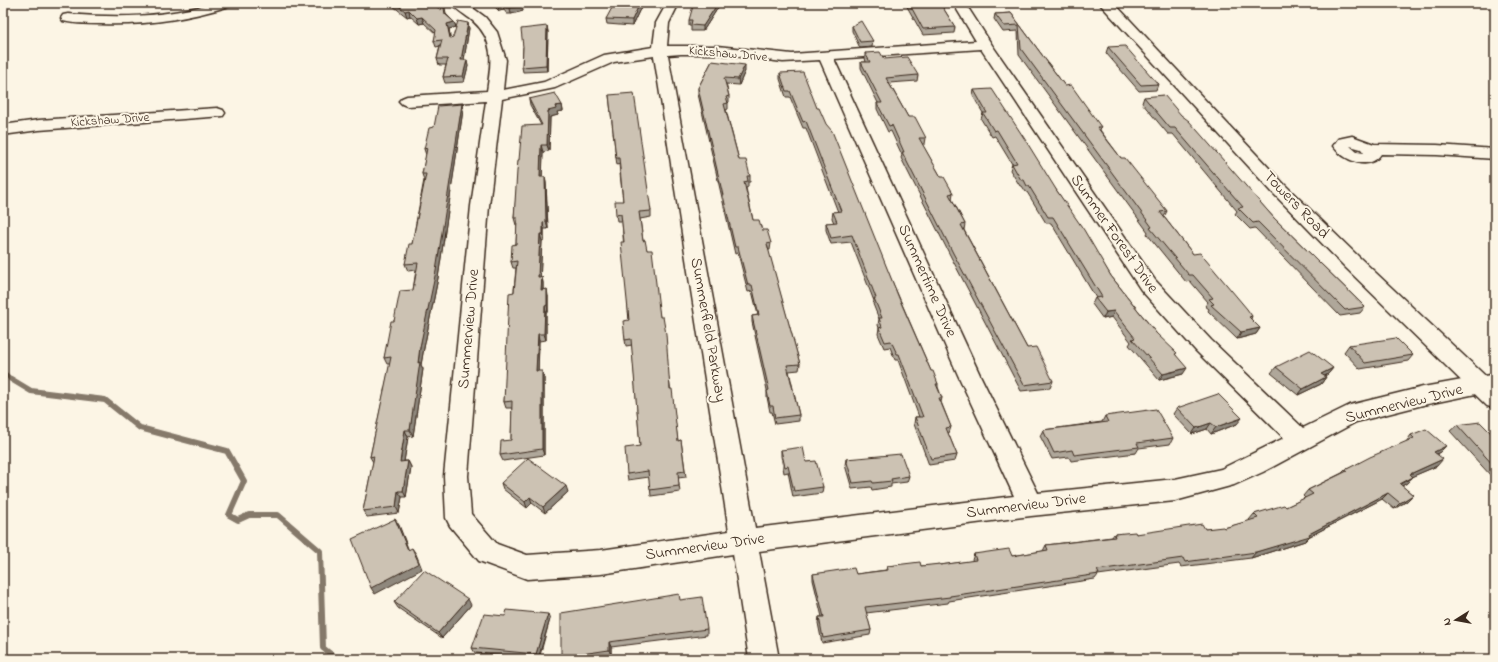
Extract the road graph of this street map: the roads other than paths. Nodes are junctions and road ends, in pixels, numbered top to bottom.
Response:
1 (225, 3) edge
2 (457, 3) edge
3 (673, 3) edge
4 (959, 3) edge
5 (1106, 3) edge
6 (68, 18) dead end
7 (985, 45) junction
8 (660, 52) junction
9 (825, 56) junction
10 (494, 94) junction
11 (406, 101) dead end
12 (218, 112) dead end
13 (3, 130) edge
14 (1371, 149) dead end
15 (1495, 154) edge
16 (1491, 385) edge
17 (1301, 440) junction
18 (1031, 505) junction
19 (744, 542) junction
20 (764, 659) edge

1 - 6 street
2 - 10 street, Summerview Drive
3 - 8 street, Summerfield Parkway
4 - 7 street, Summer Forest Drive
5 - 16 main road, Towers Road
7 - 9 street, Kickshaw Drive
7 - 17 street, Summer Forest Drive
8 - 9 street, Kickshaw Drive
8 - 10 street, Kickshaw Drive
8 - 19 street, Summerfield Parkway
9 - 18 street, Summertime Drive
10 - 11 street, Kickshaw Drive
10 - 19 street, Summerview Drive
12 - 13 street, Kickshaw Drive
14 - 15 street
16 - 17 street, Summerview Drive
17 - 18 street, Summerview Drive
18 - 19 street, Summerview Drive
19 - 20 street, Summerfield Parkway

